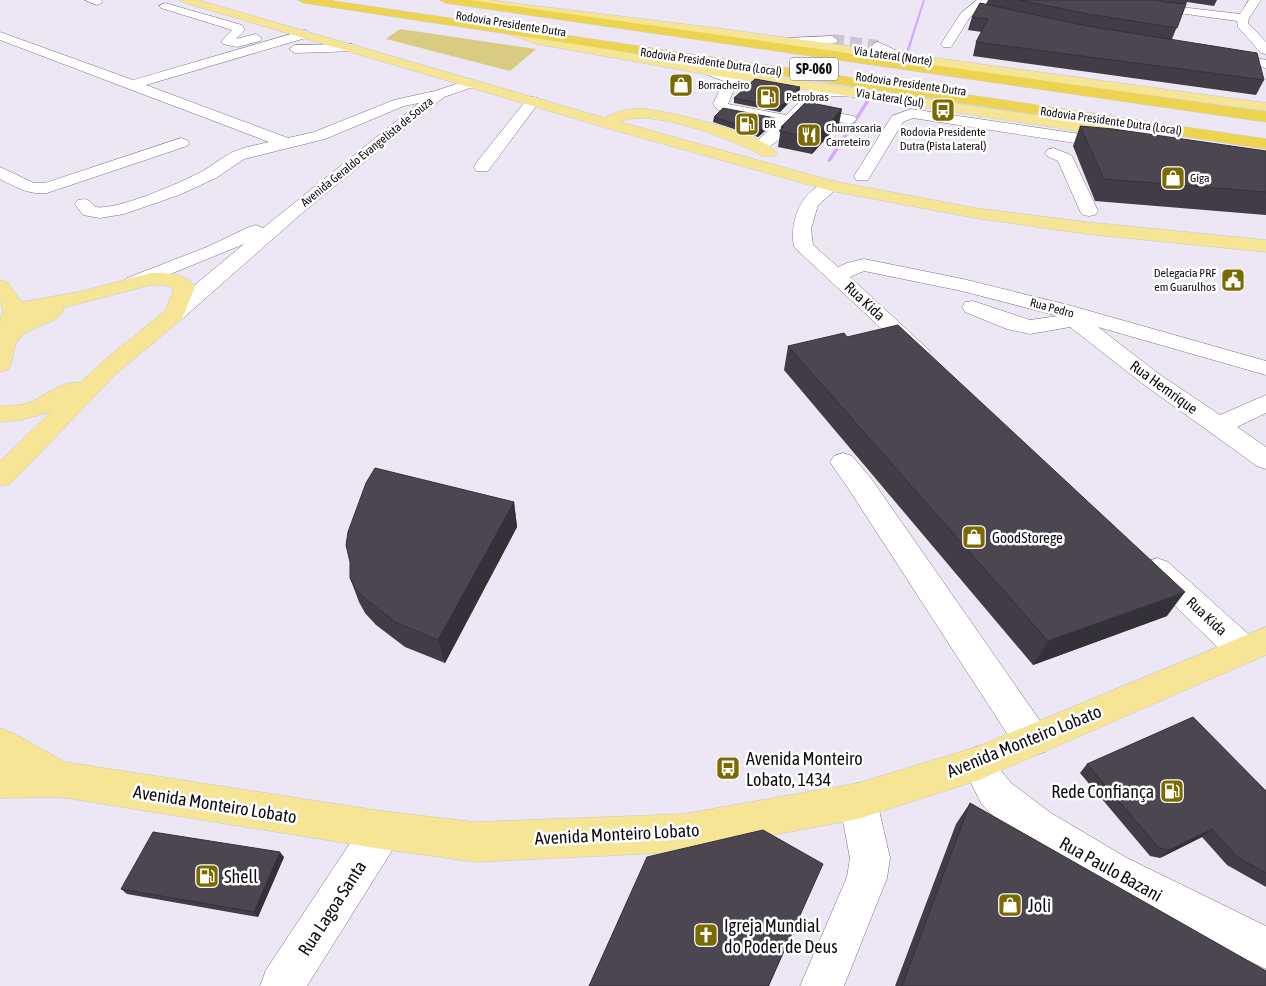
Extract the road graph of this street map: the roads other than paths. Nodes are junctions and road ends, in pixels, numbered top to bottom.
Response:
1 (186, 0) edge
2 (226, 0) edge
3 (304, 0) edge
4 (349, 0) edge
5 (389, 0) edge
6 (446, 0) edge
7 (461, 0) edge
8 (984, 0) edge
9 (1140, 0) edge
10 (1255, 0) edge
11 (1143, 1) edge
12 (165, 6) dead end
13 (973, 9) junction
14 (1209, 13) junction
15 (1261, 13) dead end
16 (1245, 14) junction
17 (1022, 20) edge
18 (277, 23) junction
19 (1204, 29) dead end
20 (302, 32) junction
21 (515, 32) junction
22 (0, 36) edge
23 (832, 40) tunnel mouth
24 (787, 42) junction
25 (947, 44) dead end
26 (878, 46) tunnel mouth
27 (1266, 50) edge
28 (1206, 52) edge
29 (898, 57) junction
30 (455, 64) dead end
31 (1266, 64) edge
32 (710, 71) junction
33 (438, 74) junction
34 (472, 77) junction
35 (518, 84) dead end
36 (132, 86) junction
37 (861, 93) junction
38 (439, 94) junction
39 (155, 95) junction
40 (533, 101) junction
41 (1266, 107) edge
42 (608, 108) dead end
43 (626, 113) junction
44 (795, 115) junction
45 (1266, 117) edge
46 (849, 119) dead end
47 (615, 126) junction
48 (1266, 126) edge
49 (1266, 136) edge
50 (181, 143) dead end
51 (289, 144) junction
52 (1266, 144) edge
53 (1130, 146) edge
54 (764, 150) junction
55 (1053, 153) dead end
56 (1266, 154) edge
57 (482, 167) dead end
58 (0, 172) edge
59 (832, 175) junction
60 (862, 176) junction
61 (911, 187) junction
62 (84, 204) dead end
63 (295, 210) junction
64 (1098, 212) joint
65 (1266, 246) edge
66 (837, 276) junction
67 (134, 282) junction
68 (0, 286) edge
69 (87, 297) junction
70 (973, 307) dead end
71 (14, 310) junction
72 (174, 314) junction
73 (1069, 316) junction
74 (6, 339) junction
75 (0, 365) edge
76 (109, 368) junction
77 (1266, 368) edge
78 (938, 369) edge
79 (1266, 403) edge
80 (0, 414) edge
81 (1218, 426) junction
82 (1266, 460) edge
83 (843, 462) dead end
84 (0, 477) edge
85 (1142, 556) edge
86 (1255, 645) edge
87 (1032, 740) junction
88 (0, 745) edge
89 (979, 763) junction
90 (60, 779) junction
91 (0, 780) edge
92 (858, 801) junction
93 (382, 830) junction
94 (1266, 948) edge
95 (282, 986) edge
96 (822, 986) edge

1 - 18 main road
2 - 18 main road
3 - 21 highway, Rodovia Presidente Dutra (Local) / SP-060
4 - 49 highway, Rodovia Presidente Dutra / SP-060
5 - 48 highway, Rodovia Presidente Dutra / SP-060
6 - 45 highway, Rodovia Presidente Dutra / SP-060
7 - 24 main road, Via Lateral (Norte)
8 - 13 street
9 - 11 street
10 - 16 street
11 - 14 street
12 - 18 street
13 - 17 street
13 - 25 street
14 - 16 street
14 - 19 street
15 - 16 street
16 - 27 street
18 - 20 main road
20 - 33 main road
20 - 36 street
20 - 39 street
21 - 32 main road, Via Lateral (Sul)
21 - 52 highway, Rodovia Presidente Dutra (Local) / SP-060
22 - 36 street
23 - 24 street
24 - 29 main road, Via Lateral (Norte)
26 - 29 street
28 - 31 street
29 - 41 main road, Via Lateral (Norte)
30 - 33 main road
32 - 37 main road, Via Lateral (Sul)
32 - 44 street
33 - 34 main road
33 - 38 street, Avenida Geraldo Evangelista de Souza
34 - 35 main road
34 - 38 street, Avenida Geraldo Evangelista de Souza
34 - 40 main road
36 - 39 street
37 - 44 street
37 - 56 main road, Via Lateral (Sul)
38 - 51 street
38 - 63 street, Avenida Geraldo Evangelista de Souza
39 - 51 street
40 - 47 main road
40 - 57 street
42 - 43 main road
43 - 47 main road
43 - 54 main road
44 - 46 street
44 - 54 street
47 - 59 main road
50 - 58 street
51 - 62 street
53 - 60 street
54 - 59 main road
55 - 64 street
59 - 60 main road
59 - 61 main road
59 - 65 main road
59 - 66 street, Rua Kida
60 - 61 main road
61 - 64 main road
63 - 67 street, Avenida Geraldo Evangelista de Souza
63 - 72 street, Avenida Geraldo Evangelista de Souza
66 - 73 street, Rua Pedro
66 - 78 street, Rua Kida
67 - 69 main road, Avenida Geraldo Evangelista de Souza
67 - 72 main road, Avenida Geraldo Evangelista de Souza
68 - 71 main road
69 - 71 main road, Avenida Geraldo Evangelista de Souza
69 - 74 main road
70 - 73 street
71 - 74 main road
72 - 76 main road, Avenida Geraldo Evangelista de Souza
73 - 77 street, Rua Pedro
73 - 81 street, Rua Hemrique
74 - 75 main road
76 - 80 main road
76 - 84 main road, Avenida Geraldo Evangelista de Souza
79 - 81 street
81 - 82 street, Rua Hemrique
83 - 87 street
85 - 86 street, Rua Kida
86 - 87 main road, Avenida Monteiro Lobato
87 - 89 main road, Avenida Monteiro Lobato
88 - 90 main road, Avenida Monteiro Lobato
89 - 92 main road, Avenida Monteiro Lobato
89 - 94 street, Rua Paulo Bazani
90 - 91 main road, Avenida Monteiro Lobato
90 - 93 main road, Avenida Monteiro Lobato
92 - 93 main road, Avenida Monteiro Lobato
92 - 96 street
93 - 95 street, Rua Lagoa Santa

